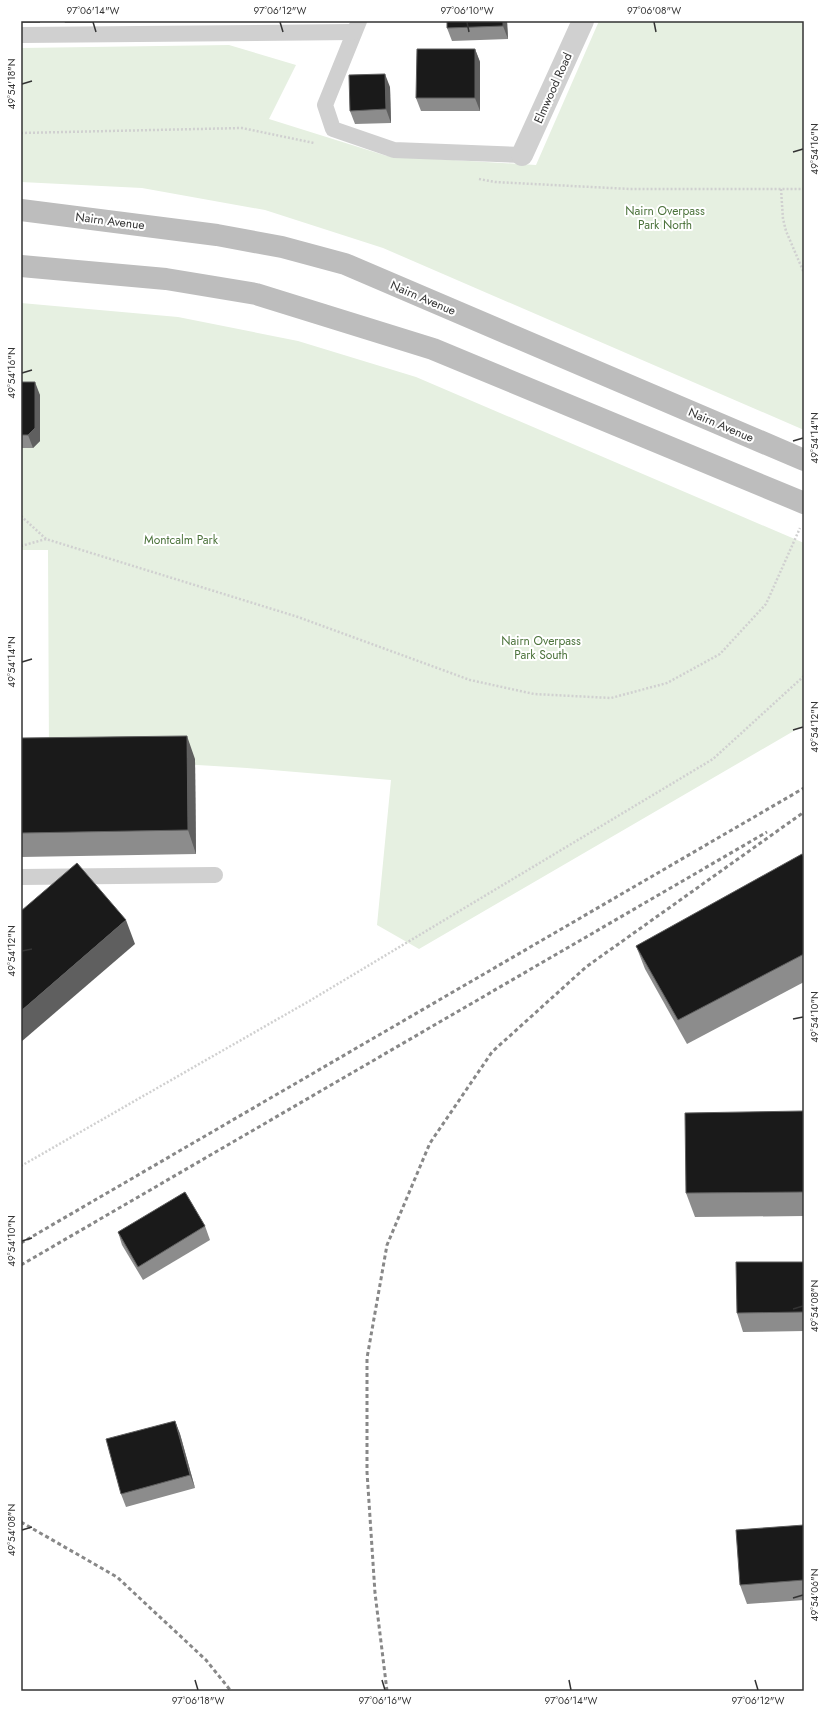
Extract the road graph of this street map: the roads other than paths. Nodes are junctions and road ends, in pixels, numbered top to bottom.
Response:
1 (583, 21) edge
2 (357, 26) edge
3 (21, 35) edge
4 (522, 155) joint
5 (24, 210) edge
6 (21, 266) edge
7 (804, 460) edge
8 (804, 503) edge
9 (215, 875) dead end
10 (21, 877) edge

1 - 4 street, Elmwood Road
2 - 3 lane
2 - 4 lane
5 - 7 main road, Nairn Avenue
6 - 8 main road
9 - 10 lane

